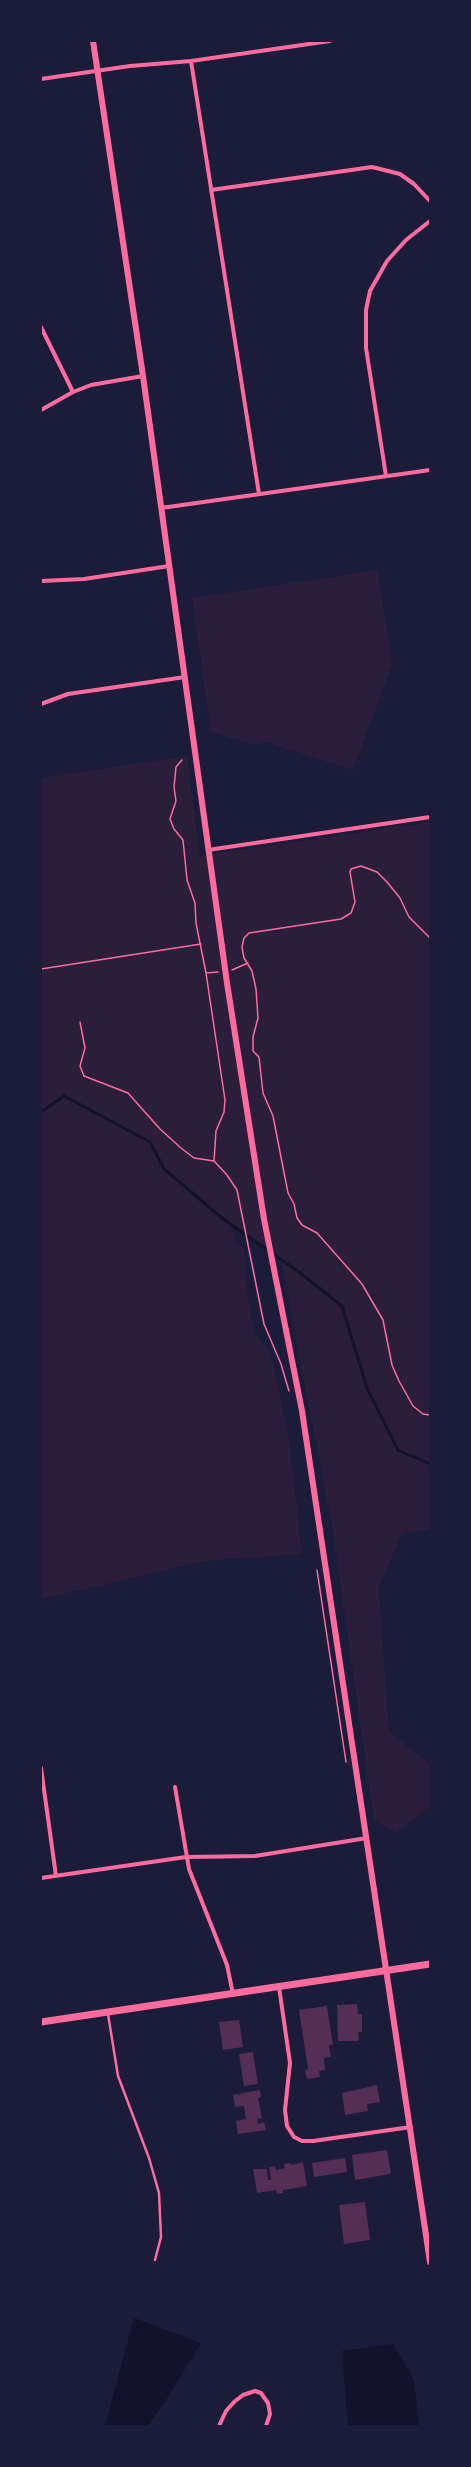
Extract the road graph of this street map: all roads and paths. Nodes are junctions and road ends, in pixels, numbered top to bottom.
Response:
1 (93, 41) edge
2 (330, 41) edge
3 (191, 60) junction
4 (98, 72) junction
5 (41, 80) edge
6 (211, 190) junction
7 (430, 201) edge
8 (430, 222) edge
9 (41, 327) edge
10 (143, 376) junction
11 (73, 392) junction
12 (41, 410) edge
13 (430, 470) edge
14 (386, 476) junction
15 (259, 494) junction
16 (161, 508) junction
17 (169, 566) junction
18 (41, 581) edge
19 (185, 677) junction
20 (41, 704) edge
21 (182, 760) dead end
22 (430, 817) edge
23 (208, 850) junction
24 (430, 938) edge
25 (201, 944) junction
26 (41, 969) edge
27 (80, 1022) dead end
28 (214, 1161) junction
29 (291, 1394) dead end
30 (430, 1415) edge
31 (317, 1567) dead end
32 (346, 1762) dead end
33 (41, 1768) edge
34 (175, 1787) dead end
35 (367, 1838) junction
36 (186, 1857) junction
37 (56, 1876) junction
38 (41, 1878) edge
39 (430, 1964) edge
40 (386, 1972) junction
41 (279, 1987) junction
42 (233, 1994) junction
43 (108, 2011) junction
44 (41, 2022) edge
45 (411, 2127) junction
46 (155, 2260) dead end
47 (430, 2262) edge
48 (219, 2426) edge
49 (266, 2426) edge

1 - 4 street
2 - 3 street
3 - 4 street
3 - 6 street
4 - 5 street
4 - 10 street
6 - 7 street
6 - 15 street
8 - 14 street
9 - 11 street
10 - 11 street
10 - 16 street
11 - 12 street
13 - 14 street
14 - 15 street
15 - 16 street
16 - 17 street
17 - 18 street
17 - 19 street
19 - 20 street
19 - 23 street
21 - 25 path
22 - 23 street
23 - 35 street
24 - 30 path
25 - 26 path
25 - 28 path
27 - 28 path
28 - 29 path
31 - 32 path
33 - 37 street
34 - 36 street
35 - 36 street
35 - 40 street
36 - 37 street
36 - 42 street
37 - 38 street
39 - 40 main road
40 - 41 main road
40 - 45 street
41 - 42 main road
41 - 45 street
42 - 43 main road
43 - 44 main road
43 - 46 lane
45 - 47 street
48 - 49 street

